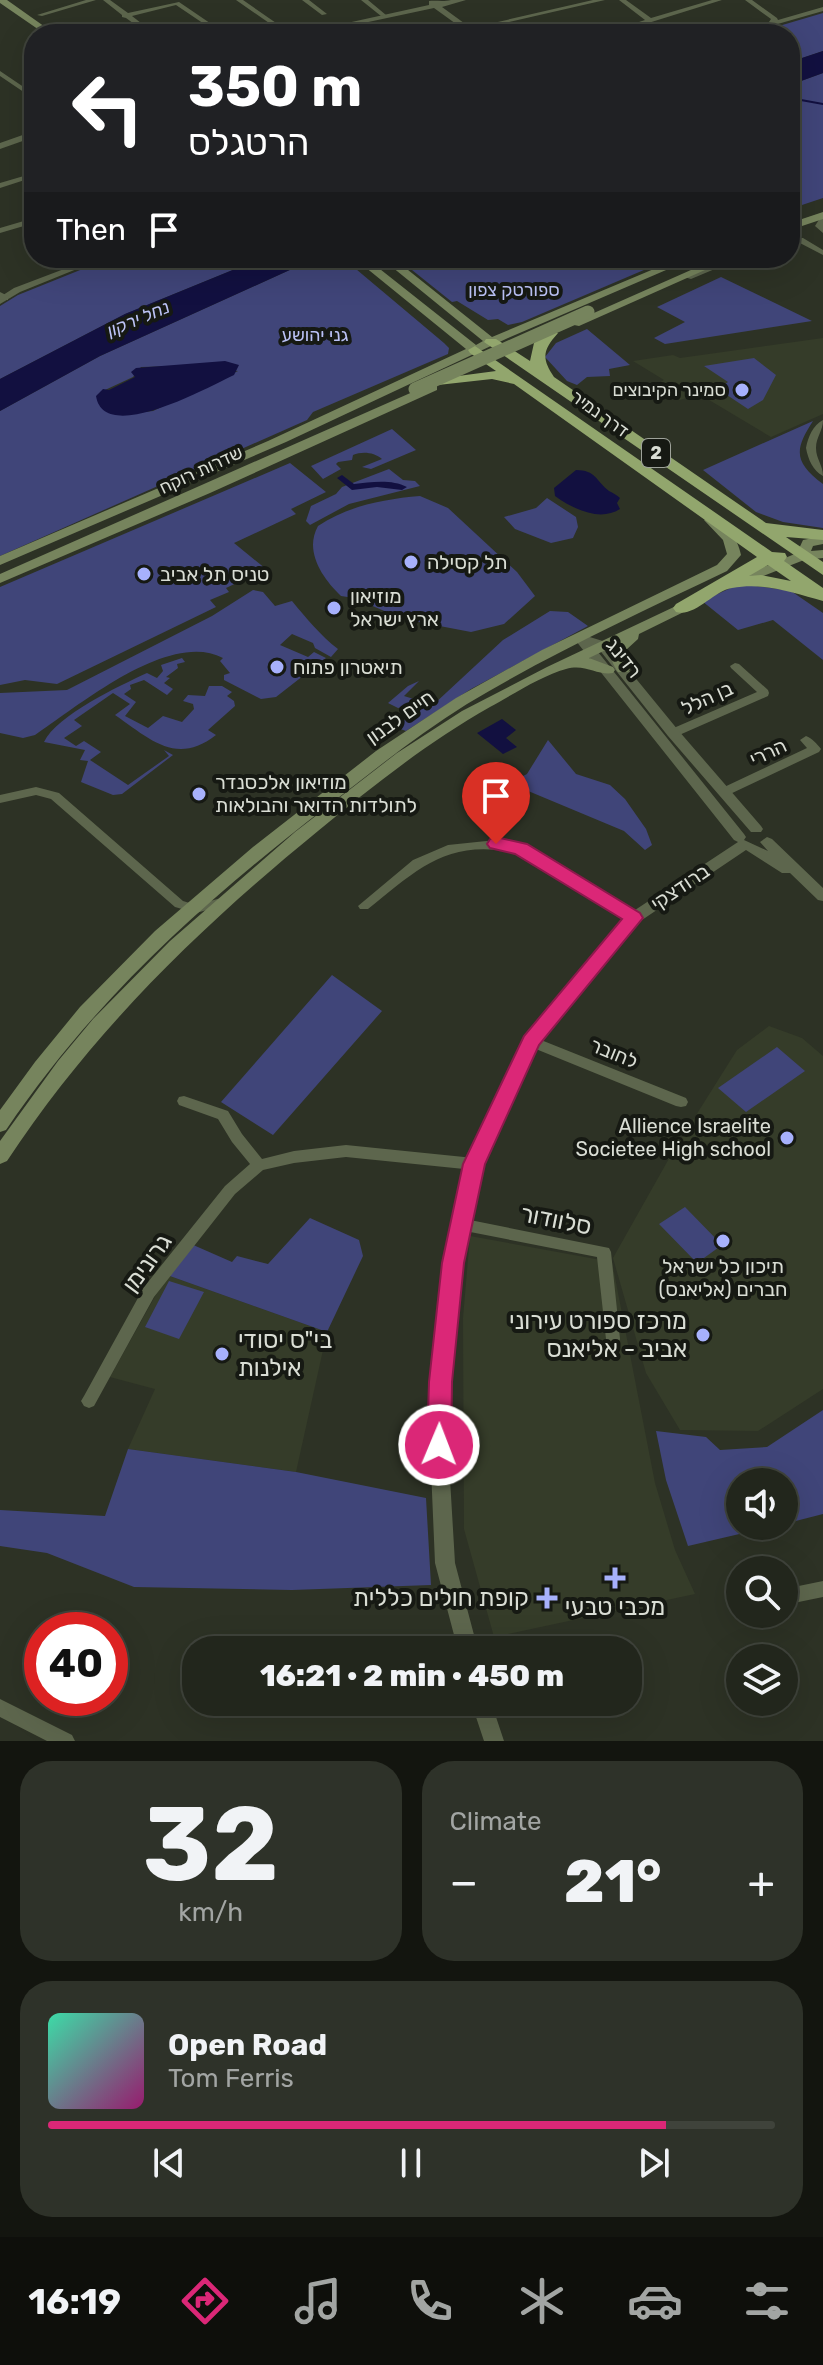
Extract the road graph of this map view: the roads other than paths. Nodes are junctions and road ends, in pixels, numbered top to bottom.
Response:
1 (1, 0) edge
2 (61, 0) edge
3 (93, 0) edge
4 (106, 0) edge
5 (239, 0) edge
6 (305, 0) edge
7 (364, 0) edge
8 (462, 0) edge
9 (602, 0) edge
10 (622, 0) edge
11 (674, 0) edge
12 (719, 0) edge
13 (748, 0) edge
14 (438, 2) edge
15 (69, 6) junction
16 (689, 9) junction
17 (823, 10) edge
18 (0, 11) edge
19 (324, 14) dead end
20 (40, 15) dead end
21 (383, 15) junction
22 (124, 16) junction
23 (649, 20) junction
24 (792, 20) junction
25 (776, 21) junction
26 (36, 24) edge
27 (136, 24) edge
28 (208, 24) edge
29 (274, 24) edge
30 (344, 24) edge
31 (469, 24) edge
32 (502, 24) edge
33 (637, 24) edge
34 (767, 24) edge
35 (778, 24) edge
36 (24, 27) edge
37 (0, 73) edge
38 (0, 80) edge
39 (24, 90) edge
40 (24, 97) edge
41 (24, 138) edge
42 (0, 146) edge
43 (24, 178) edge
44 (0, 186) edge
45 (823, 204) edge
46 (800, 213) edge
47 (823, 217) edge
48 (24, 223) edge
49 (800, 224) edge
50 (0, 231) edge
51 (823, 231) edge
52 (800, 240) edge
53 (823, 253) edge
54 (76, 268) edge
55 (372, 268) edge
56 (398, 268) edge
57 (668, 268) edge
58 (674, 268) edge
59 (690, 268) edge
60 (706, 268) edge
61 (711, 268) edge
62 (685, 278) junction
63 (625, 295) junction
64 (2, 298) edge
65 (457, 316) junction
66 (536, 322) junction
67 (441, 323) junction
68 (551, 333) junction
69 (491, 342) junction
70 (475, 350) junction
71 (506, 353) junction
72 (449, 361) junction
73 (490, 361) junction
74 (443, 382) junction
75 (521, 382) junction
76 (552, 383) junction
77 (415, 389) junction
78 (823, 423) edge
79 (273, 442) junction
80 (823, 473) edge
81 (205, 490) junction
82 (701, 511) junction
83 (751, 520) junction
84 (774, 536) junction
85 (823, 537) edge
86 (823, 554) edge
87 (802, 556) junction
88 (0, 561) edge
89 (775, 561) junction
90 (823, 570) edge
91 (0, 579) edge
92 (733, 583) junction
93 (819, 593) edge
94 (682, 608) junction
95 (659, 620) junction
96 (591, 644) junction
97 (559, 666) junction
98 (735, 666) dead end
99 (615, 670) junction
100 (629, 688) junction
101 (673, 733) junction
102 (806, 740) dead end
103 (724, 792) junction
104 (0, 799) edge
105 (756, 829) junction
106 (767, 842) junction
107 (745, 843) junction
108 (805, 879) junction
109 (823, 896) edge
110 (221, 902) junction
111 (364, 906) dead end
112 (188, 910) junction
113 (634, 918) junction
114 (531, 1041) junction
115 (184, 1101) dead end
116 (681, 1102) dead end
117 (0, 1125) edge
118 (0, 1156) edge
119 (474, 1164) junction
120 (259, 1165) junction
121 (460, 1224) junction
122 (613, 1339) dead end
123 (89, 1401) dead end
124 (823, 1589) edge
125 (798, 1594) edge
126 (464, 1636) edge
127 (0, 1708) edge
128 (486, 1716) edge
129 (66, 1741) edge
130 (494, 1741) edge

1 - 26 main road
2 - 15 street
3 - 15 street
4 - 22 street
5 - 29 street
6 - 19 street
7 - 21 street
8 - 14 street
9 - 32 street
10 - 23 street
11 - 16 street
12 - 16 street
13 - 25 street
14 - 21 street
14 - 31 street
15 - 20 street
16 - 23 street
17 - 24 street
17 - 25 street
18 - 36 main road
21 - 30 street
22 - 27 street
22 - 28 street
23 - 33 street
24 - 25 street
24 - 35 street
25 - 34 street
37 - 39 street
38 - 40 street
41 - 42 street
43 - 44 street
45 - 46 main road
47 - 49 main road
47 - 51 street
48 - 50 street
52 - 53 street
54 - 64 street
55 - 67 main road, דרך נמיר
56 - 65 main road, דרך נמיר
57 - 66 main road
58 - 63 main road, שדרות רוקח
59 - 63 main road, שדרות רוקח
60 - 62 main road
61 - 62 street
62 - 68 main road
63 - 77 main road, שדרות רוקח, bridge
65 - 66 main road
65 - 69 main road, דרך נמיר
66 - 69 main road
67 - 70 main road, דרך נמיר
67 - 72 main road
68 - 71 main road
68 - 76 highway
69 - 70 main road
69 - 71 highway, דרך נמיר / 2
70 - 72 main road
70 - 73 highway, דרך נמיר / 2
71 - 73 main road
71 - 76 highway, דרך נמיר / 2
72 - 79 main road
73 - 74 main road
73 - 75 highway, דרך נמיר / 2
74 - 75 highway
74 - 81 main road
75 - 82 highway, דרך נמיר / 2
76 - 83 highway, דרך נמיר / 2
77 - 79 main road, שדרות רוקח
77 - 81 main road, שדרות רוקח
78 - 80 street
79 - 88 main road, שדרות רוקח
81 - 91 main road, שדרות רוקח
82 - 89 highway, דרך נמיר / 2
82 - 96 main road, חיים לבנון
83 - 84 highway, דרך נמיר / 2
83 - 85 highway
84 - 87 highway, דרך נמיר / 2
84 - 89 highway
85 - 87 main road
86 - 87 main road
87 - 89 highway
87 - 90 highway, דרך נמיר / 2
87 - 93 highway
89 - 92 main road, חיים לבנון
89 - 93 highway, דרך נמיר / 2
89 - 94 highway
92 - 93 highway
92 - 94 main road, חיים לבנון
94 - 95 main road, חיים לבנון
95 - 96 main road, חיים לבנון
95 - 99 main road
96 - 97 main road, חיים לבנון
96 - 99 street, רדינג
96 - 112 main road, חיים לבנון
97 - 99 main road
97 - 110 main road, חיים לבנון
98 - 101 street, בן הלל
99 - 100 street, רדינג
100 - 101 street, רדינג
100 - 107 street, רדינג
101 - 103 street, רדינג
102 - 103 street, הררי
103 - 105 street, רדינג
104 - 112 street
105 - 106 street, רדינג
105 - 107 street
106 - 107 street
106 - 108 street, רדינג
107 - 108 street, רדינג
107 - 113 street, ברודצקי
108 - 109 street, רדינג
110 - 112 street
110 - 118 main road, חיים לבנון
111 - 113 street
112 - 117 main road, חיים לבנון
113 - 114 street, ברודצקי
114 - 116 street, לחובר
114 - 119 street, ברודצקי
115 - 120 street
119 - 120 street, גרונימן
119 - 121 street, ברודצקי
120 - 123 street, גרונימן
121 - 122 street, סלוודור
121 - 126 street, ברודצקי
124 - 125 street
127 - 129 street
128 - 130 street

